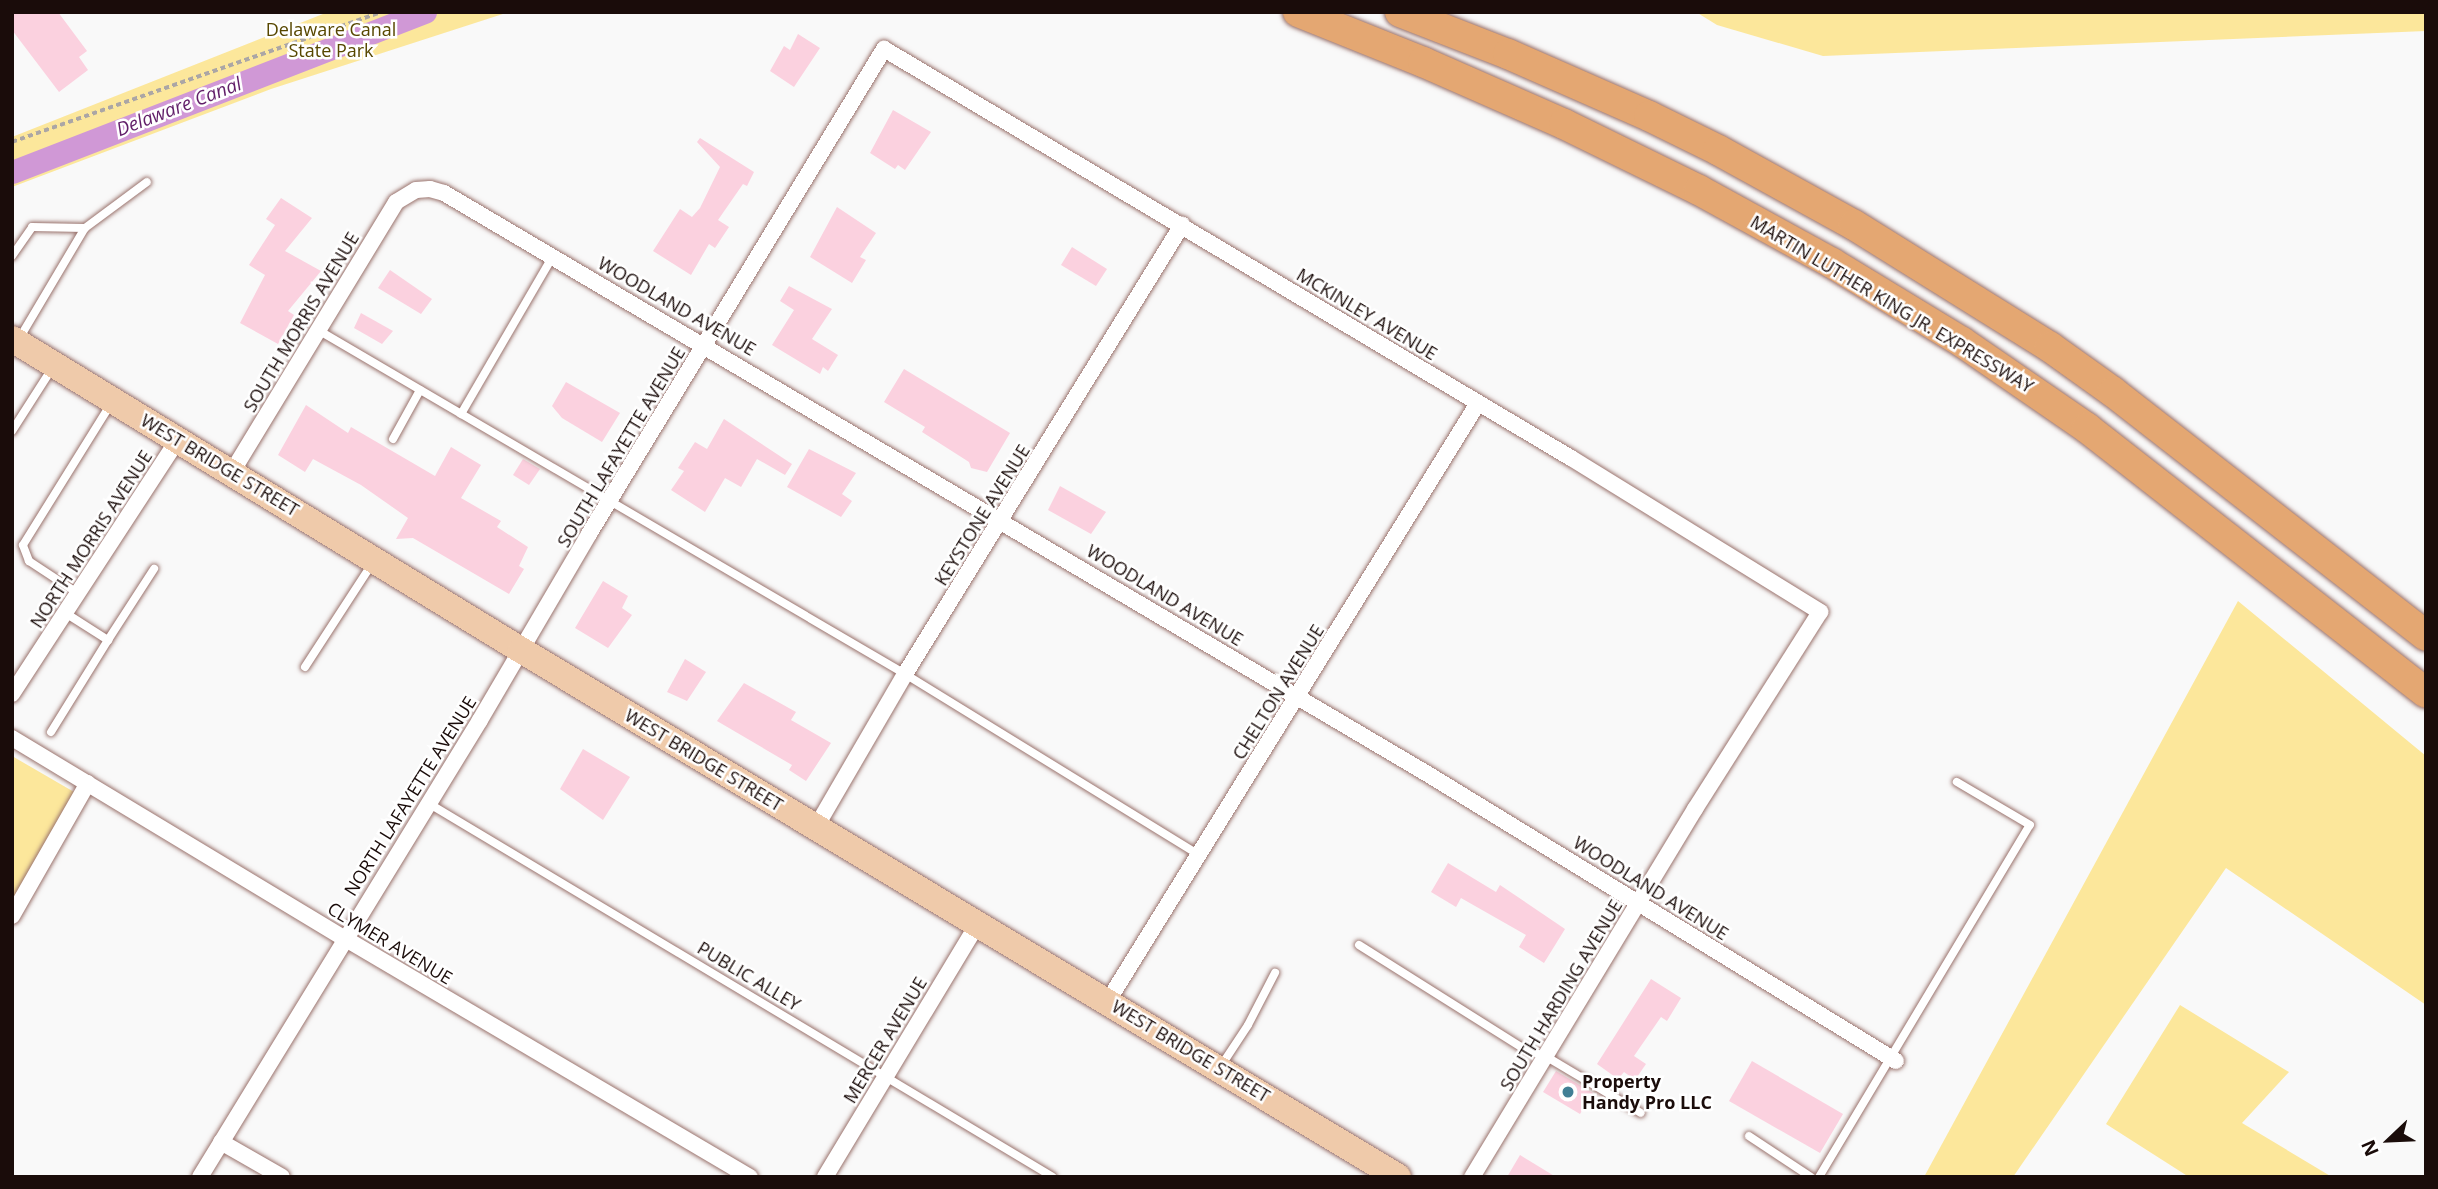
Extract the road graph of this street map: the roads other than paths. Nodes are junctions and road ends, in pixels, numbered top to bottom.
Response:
1 (1298, 12) edge
2 (1400, 12) edge
3 (884, 49) joint
4 (147, 182) dead end
5 (405, 194) joint
6 (1181, 225) junction
7 (85, 228) junction
8 (12, 256) edge
9 (553, 256) junction
10 (318, 330) junction
11 (15, 341) edge
12 (706, 345) junction
13 (55, 365) junction
14 (420, 390) junction
15 (113, 400) junction
16 (1478, 403) junction
17 (461, 414) junction
18 (12, 431) edge
19 (178, 439) junction
20 (393, 439) dead end
21 (232, 472) junction
22 (611, 499) junction
23 (1002, 521) junction
24 (375, 560) junction
25 (153, 569) dead end
26 (80, 594) junction
27 (66, 614) junction
28 (1815, 620) joint
29 (2426, 636) edge
30 (108, 640) junction
31 (521, 650) junction
32 (305, 667) dead end
33 (905, 674) junction
34 (2426, 693) edge
35 (12, 694) edge
36 (1299, 697) junction
37 (51, 732) dead end
38 (12, 738) edge
39 (1957, 782) dead end
40 (88, 783) junction
41 (428, 803) junction
42 (816, 827) junction
43 (1198, 854) junction
44 (1639, 904) junction
45 (12, 916) edge
46 (978, 923) junction
47 (344, 938) junction
48 (1359, 945) dead end
49 (1275, 973) dead end
50 (1108, 1001) junction
51 (1546, 1057) junction
52 (1893, 1059) junction
53 (1220, 1069) junction
54 (886, 1076) junction
55 (1641, 1113) dead end
56 (1749, 1136) dead end
57 (221, 1142) junction
58 (200, 1177) edge
59 (282, 1177) edge
60 (750, 1177) edge
61 (825, 1177) edge
62 (1053, 1177) edge
63 (1398, 1177) edge
64 (1472, 1177) edge
65 (1811, 1177) edge
66 (1819, 1177) edge

1 - 34 highway, MARTIN LUTHER KING JR. EXPRESSWAY
2 - 29 highway
3 - 6 street, MCKINLEY AVENUE
3 - 12 street, SOUTH LAFAYETTE AVENUE
4 - 7 lane
5 - 9 street, WOODLAND AVENUE
5 - 10 street, SOUTH MORRIS AVENUE
6 - 16 street, MCKINLEY AVENUE
6 - 23 street, KEYSTONE AVENUE
7 - 8 lane
7 - 11 lane
9 - 12 street, WOODLAND AVENUE
9 - 17 lane
10 - 14 lane
10 - 21 street, SOUTH MORRIS AVENUE
11 - 13 main road, WEST BRIDGE STREET
12 - 22 street, SOUTH LAFAYETTE AVENUE
12 - 23 street, WOODLAND AVENUE
13 - 15 main road, WEST BRIDGE STREET
13 - 18 lane
14 - 17 lane
14 - 20 lane
15 - 19 main road, WEST BRIDGE STREET
15 - 26 lane
16 - 28 street, MCKINLEY AVENUE
16 - 36 street, CHELTON AVENUE
17 - 22 lane
19 - 21 main road, WEST BRIDGE STREET
19 - 26 street, NORTH MORRIS AVENUE
21 - 24 main road, WEST BRIDGE STREET
22 - 31 street, SOUTH LAFAYETTE AVENUE
22 - 33 lane
23 - 33 street, KEYSTONE AVENUE
23 - 36 street, WOODLAND AVENUE
24 - 31 main road, WEST BRIDGE STREET
24 - 32 lane
25 - 30 lane
26 - 27 street, NORTH MORRIS AVENUE
27 - 30 lane
27 - 35 street, NORTH MORRIS AVENUE
28 - 44 street, SOUTH HARDING AVENUE
30 - 37 lane
31 - 41 street, NORTH LAFAYETTE AVENUE
31 - 42 main road, WEST BRIDGE STREET
33 - 42 street, KEYSTONE AVENUE
33 - 43 lane
36 - 43 street, CHELTON AVENUE
36 - 44 street, WOODLAND AVENUE
38 - 40 street, CLYMER AVENUE
39 - 52 lane
40 - 45 street
40 - 47 street, CLYMER AVENUE
41 - 47 street, NORTH LAFAYETTE AVENUE
41 - 54 lane, PUBLIC ALLEY
42 - 46 main road, WEST BRIDGE STREET
43 - 50 street, CHELTON AVENUE
44 - 51 street, SOUTH HARDING AVENUE
44 - 52 street, WOODLAND AVENUE
46 - 50 main road, WEST BRIDGE STREET
46 - 54 street, MERCER AVENUE
47 - 57 street, NORTH LAFAYETTE AVENUE
47 - 60 street, CLYMER AVENUE
48 - 51 lane
49 - 53 lane
50 - 53 main road, WEST BRIDGE STREET
51 - 55 lane
51 - 64 street, SOUTH HARDING AVENUE
52 - 66 lane
53 - 63 main road, WEST BRIDGE STREET
54 - 61 street, MERCER AVENUE
54 - 62 lane, PUBLIC ALLEY
56 - 65 lane
57 - 58 street, NORTH LAFAYETTE AVENUE
57 - 59 street

